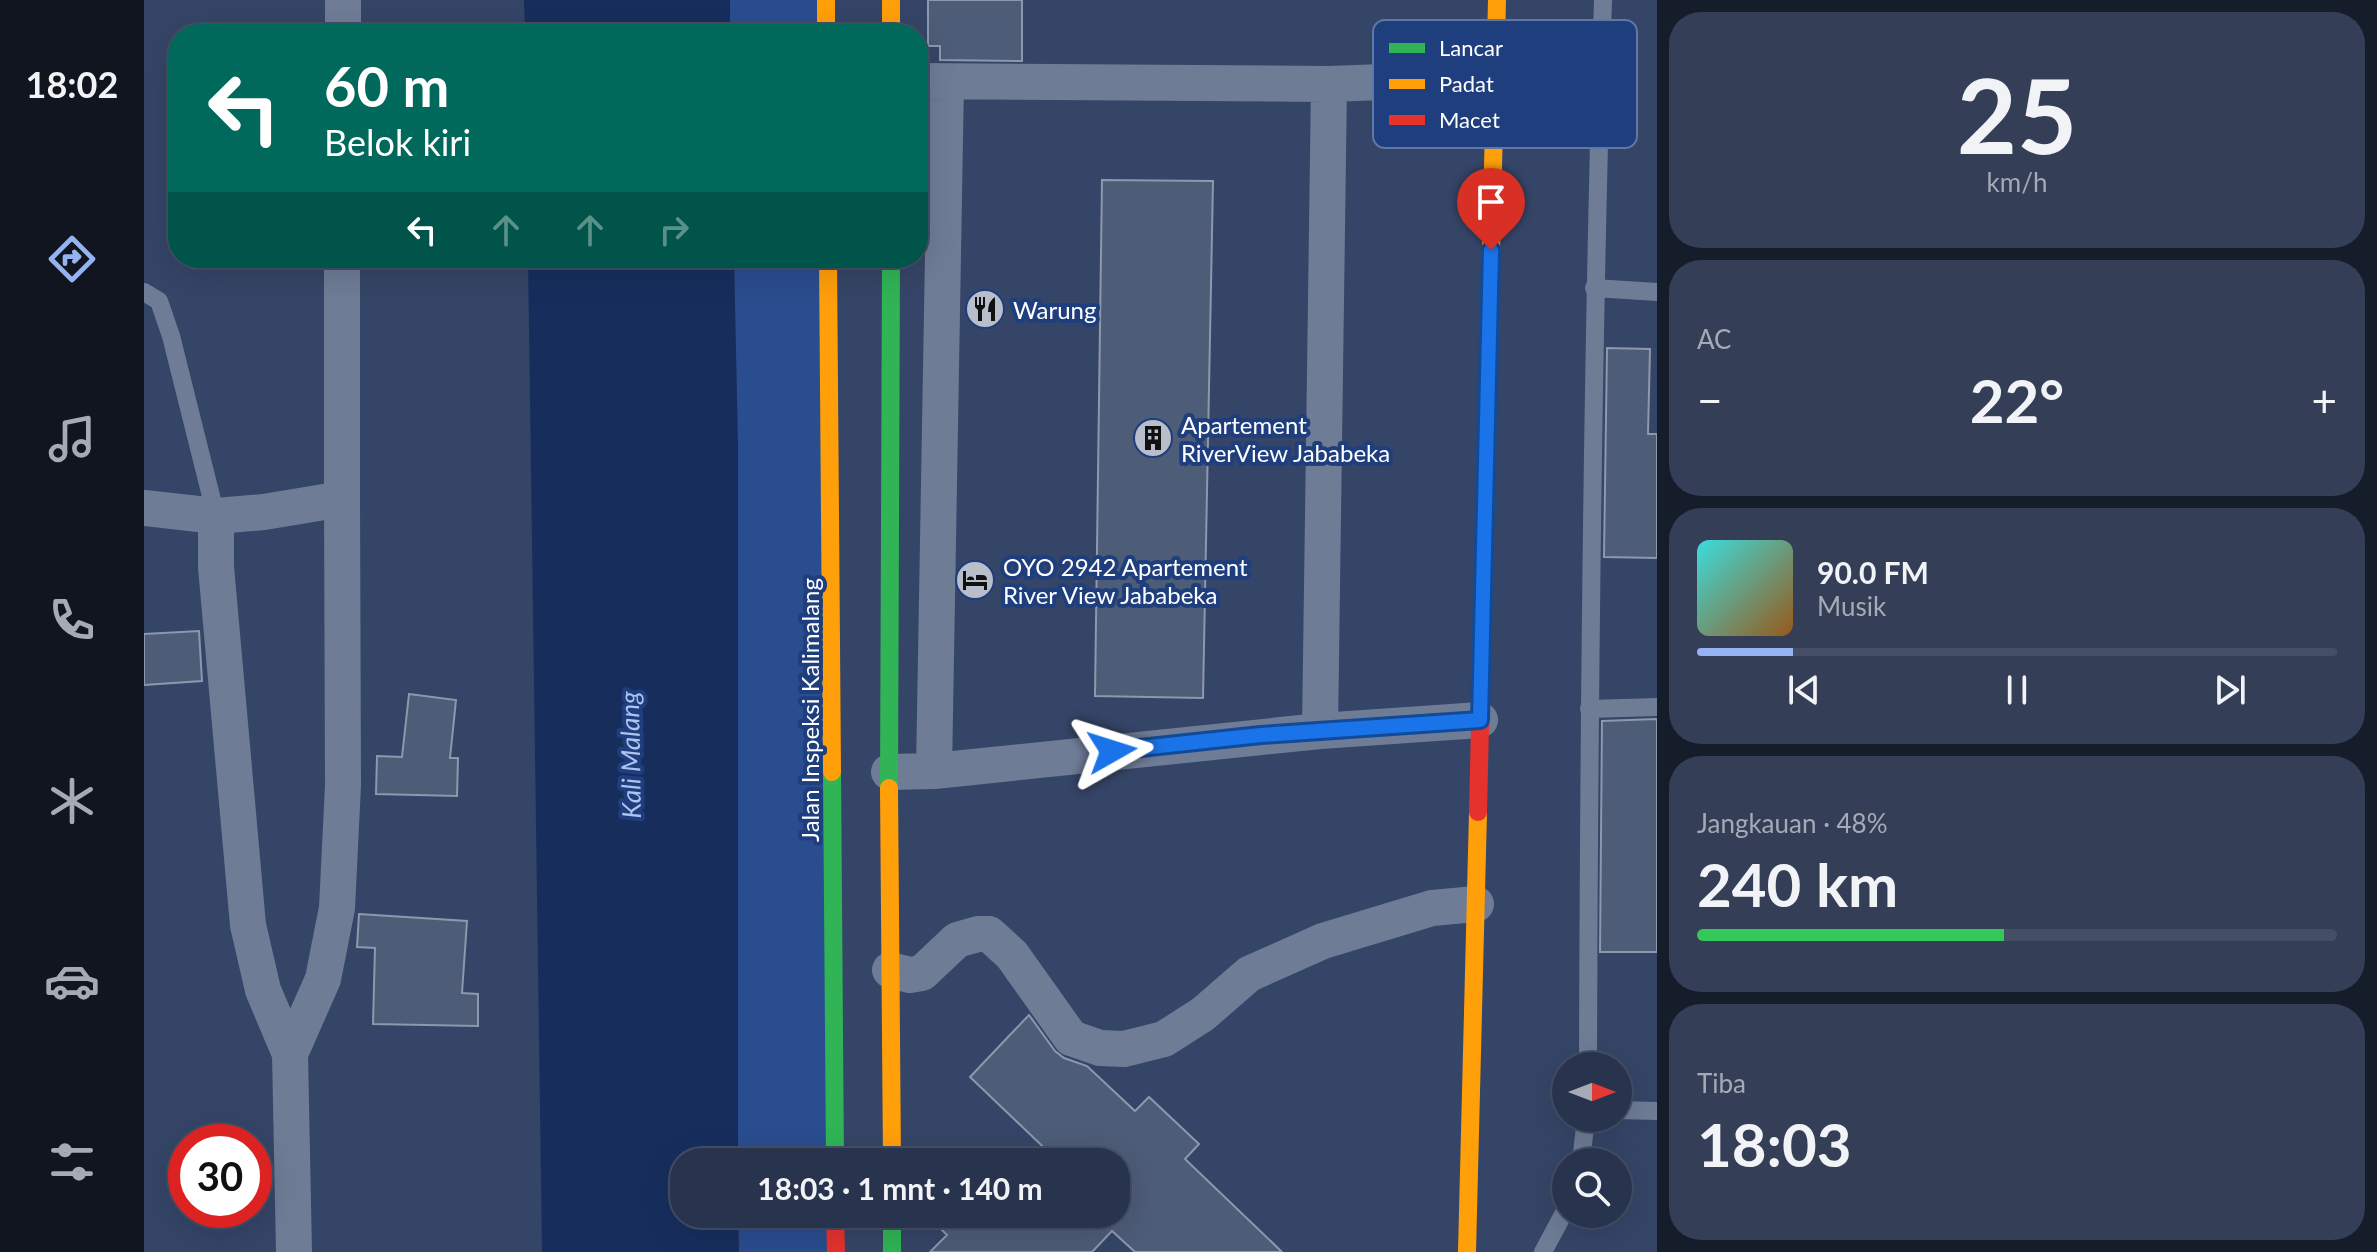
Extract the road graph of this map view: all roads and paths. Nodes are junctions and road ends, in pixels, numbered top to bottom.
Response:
1 (343, 0) edge
2 (826, 0) edge
3 (891, 0) edge
4 (1497, 0) edge
5 (1603, 0) edge
6 (1497, 20) edge
7 (1602, 20) edge
8 (343, 24) edge
9 (826, 24) edge
10 (891, 24) edge
11 (932, 82) edge
12 (1373, 82) edge
13 (1329, 84) junction
14 (1494, 148) edge
15 (1598, 148) edge
16 (342, 268) edge
17 (828, 268) edge
18 (891, 268) edge
19 (1594, 288) junction
20 (144, 292) edge
21 (1657, 292) edge
22 (342, 499) junction
23 (144, 508) edge
24 (216, 516) junction
25 (1657, 707) edge
26 (1589, 709) junction
27 (1480, 720) junction
28 (1320, 731) junction
29 (934, 771) junction
30 (889, 772) junction
31 (1476, 904) junction
32 (890, 970) junction
33 (1588, 1052) edge
34 (290, 1054) junction
35 (1632, 1110) edge
36 (1657, 1111) edge
37 (835, 1148) edge
38 (892, 1148) edge
39 (835, 1228) edge
40 (892, 1228) edge
41 (1556, 1228) edge
42 (294, 1252) edge
43 (836, 1252) edge
44 (892, 1252) edge
45 (1467, 1252) edge
46 (1543, 1252) edge

1 - 8 street
2 - 9 main road
3 - 10 main road
4 - 6 main road
5 - 7 lane
11 - 13 street
11 - 29 street
12 - 13 street
13 - 28 street
14 - 27 main road
15 - 19 lane
16 - 22 street
17 - 37 main road, Jalan Inspeksi Kalimalang
18 - 30 main road
19 - 21 lane
19 - 26 lane
20 - 24 lane
22 - 24 street
22 - 34 street
23 - 24 street
24 - 34 street
25 - 26 lane
26 - 33 lane
27 - 28 street
27 - 31 main road
28 - 29 street
29 - 30 street
30 - 32 main road
31 - 32 street
31 - 45 main road
32 - 38 main road
34 - 42 street
35 - 36 lane
39 - 43 main road
40 - 44 main road
41 - 46 lane

